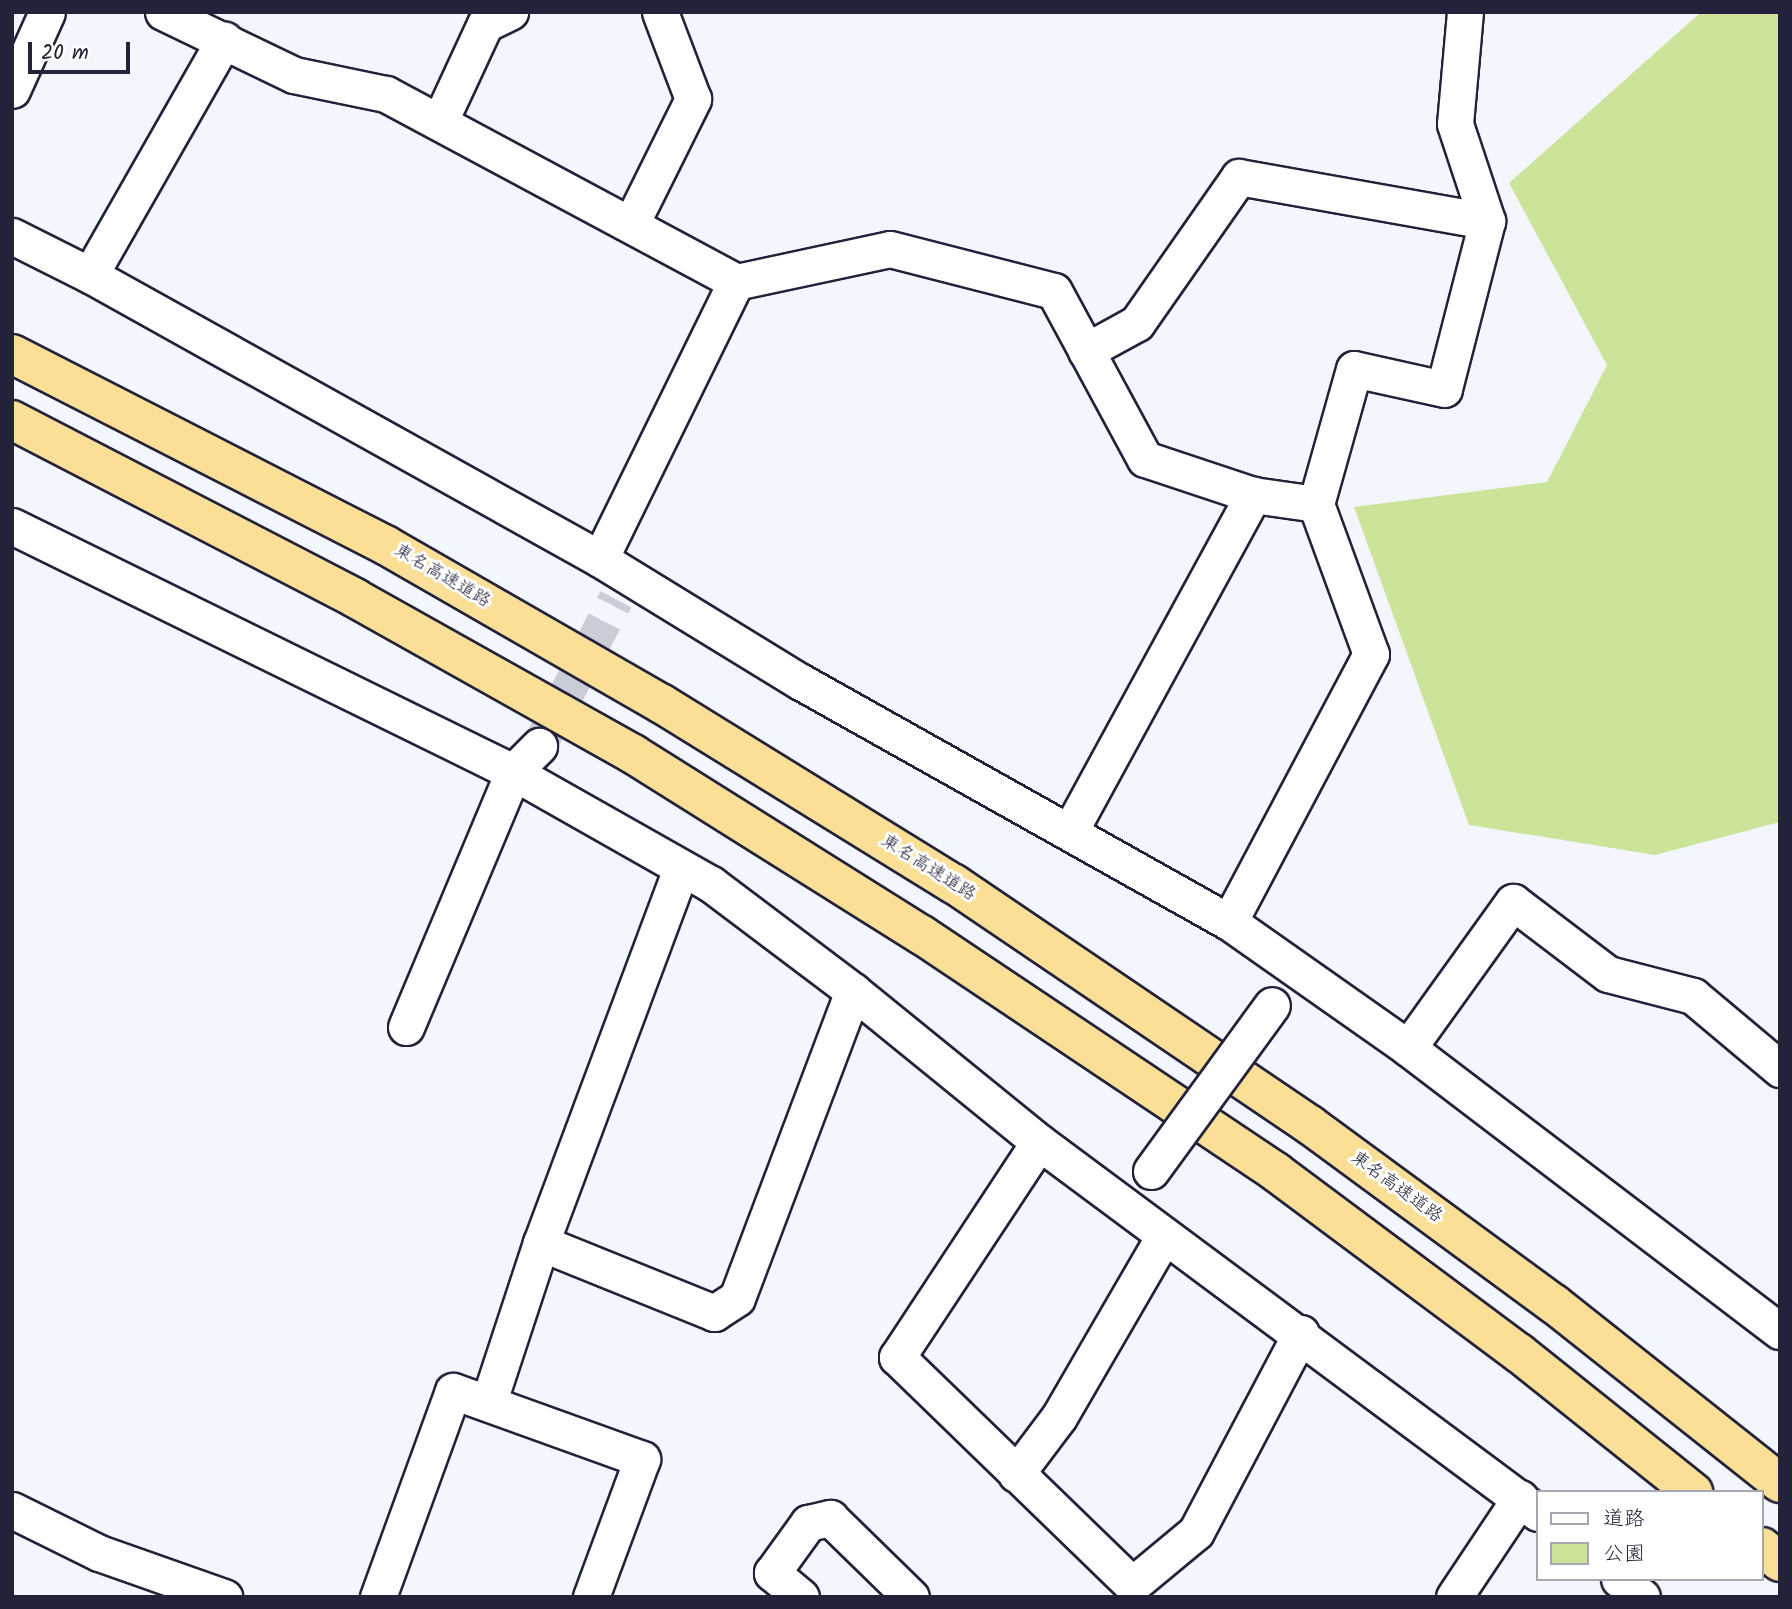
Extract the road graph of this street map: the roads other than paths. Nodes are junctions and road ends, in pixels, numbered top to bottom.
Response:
1 (47, 12) edge
2 (163, 12) edge
3 (510, 12) edge
4 (660, 12) edge
5 (1465, 12) edge
6 (224, 40) junction
7 (12, 90) edge
8 (440, 121) junction
9 (1487, 221) junction
10 (631, 224) junction
11 (12, 236) edge
12 (90, 275) junction
13 (736, 282) junction
14 (1086, 351) junction
15 (12, 354) edge
16 (12, 420) edge
17 (1253, 495) junction
18 (1316, 503) junction
19 (12, 526) edge
20 (600, 559) junction
21 (539, 746) tunnel mouth
22 (513, 772) junction
23 (1070, 831) junction
24 (681, 869) junction
25 (1229, 922) junction
26 (1300, 969) junction
27 (853, 991) junction
28 (406, 1027) dead end
29 (1408, 1048) junction
30 (1780, 1069) edge
31 (1039, 1142) junction
32 (1130, 1206) junction
33 (1164, 1236) junction
34 (541, 1243) junction
35 (1780, 1331) edge
36 (1301, 1333) junction
37 (489, 1401) junction
38 (1016, 1474) junction
39 (1780, 1483) edge
40 (1690, 1490) edge
41 (1529, 1505) edge
42 (12, 1510) edge
43 (1764, 1549) edge
44 (1780, 1562) edge
45 (1622, 1581) edge
46 (224, 1597) edge
47 (378, 1597) edge
48 (592, 1597) edge
49 (801, 1597) edge
50 (911, 1597) edge
51 (1454, 1597) edge
52 (1642, 1597) edge

1 - 7 street
2 - 6 street
3 - 8 street
4 - 10 street
5 - 9 street
6 - 8 street
6 - 12 street
8 - 10 street
9 - 14 street
9 - 18 street
10 - 13 street
11 - 12 street
12 - 20 street
13 - 14 street
13 - 20 street
14 - 17 street
15 - 39 highway, 東名高速道路
16 - 40 highway
17 - 18 street
17 - 23 street
18 - 25 street
19 - 22 street
20 - 23 street
21 - 22 street
22 - 24 street
22 - 28 street
23 - 25 street
24 - 27 street
24 - 34 street
25 - 26 street
26 - 29 street
26 - 32 street, bridge
27 - 31 street
27 - 34 street
29 - 30 street
29 - 35 street
31 - 32 street
31 - 38 street
32 - 33 street
33 - 36 street
33 - 38 street
34 - 37 street
36 - 38 street
36 - 41 street
37 - 47 street
37 - 48 street
41 - 51 street
42 - 46 street
43 - 44 highway
45 - 52 street
49 - 50 street

